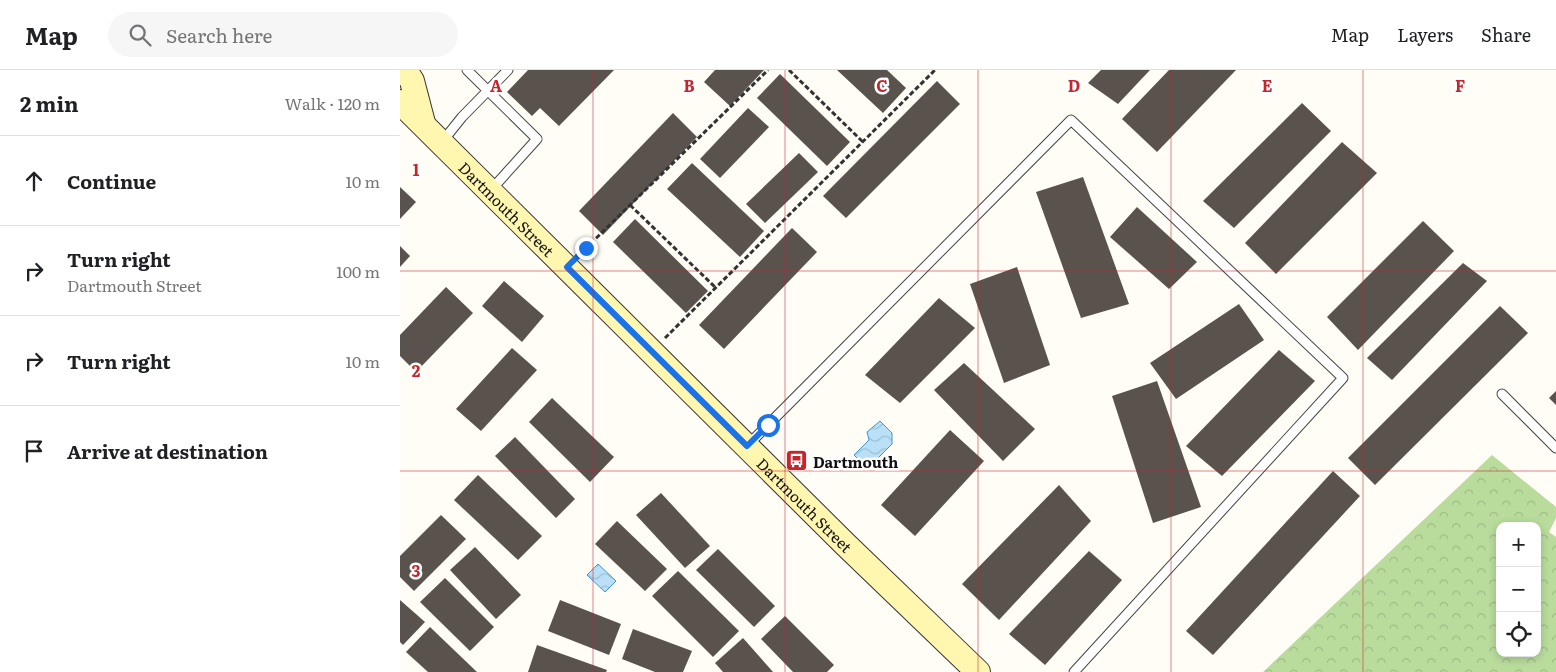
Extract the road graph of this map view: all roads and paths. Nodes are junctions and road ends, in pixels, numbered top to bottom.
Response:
1 (405, 70) edge
2 (468, 70) edge
3 (508, 70) edge
4 (768, 70) edge
5 (789, 70) edge
6 (935, 70) edge
7 (489, 90) junction
8 (400, 102) edge
9 (400, 120) edge
10 (423, 123) junction
11 (442, 142) junction
12 (863, 142) junction
13 (490, 191) junction
14 (630, 205) junction
15 (567, 267) junction
16 (716, 288) junction
17 (652, 351) junction
18 (1502, 394) dead end
19 (747, 446) junction
20 (1556, 448) edge
21 (978, 672) edge
22 (1074, 672) edge

1 - 10 street
2 - 7 lane
3 - 7 lane
4 - 14 path
5 - 12 path
6 - 12 path
7 - 11 lane
7 - 13 lane
8 - 10 street, Dartmouth Street
9 - 10 street
10 - 11 street, Dartmouth Street
11 - 13 street, Dartmouth Street
12 - 16 path
13 - 15 street, Dartmouth Street
14 - 15 path
14 - 16 path
15 - 17 street, Dartmouth Street
16 - 17 path
17 - 19 street, Dartmouth Street
18 - 20 lane
19 - 21 street, Dartmouth Street
19 - 22 lane

